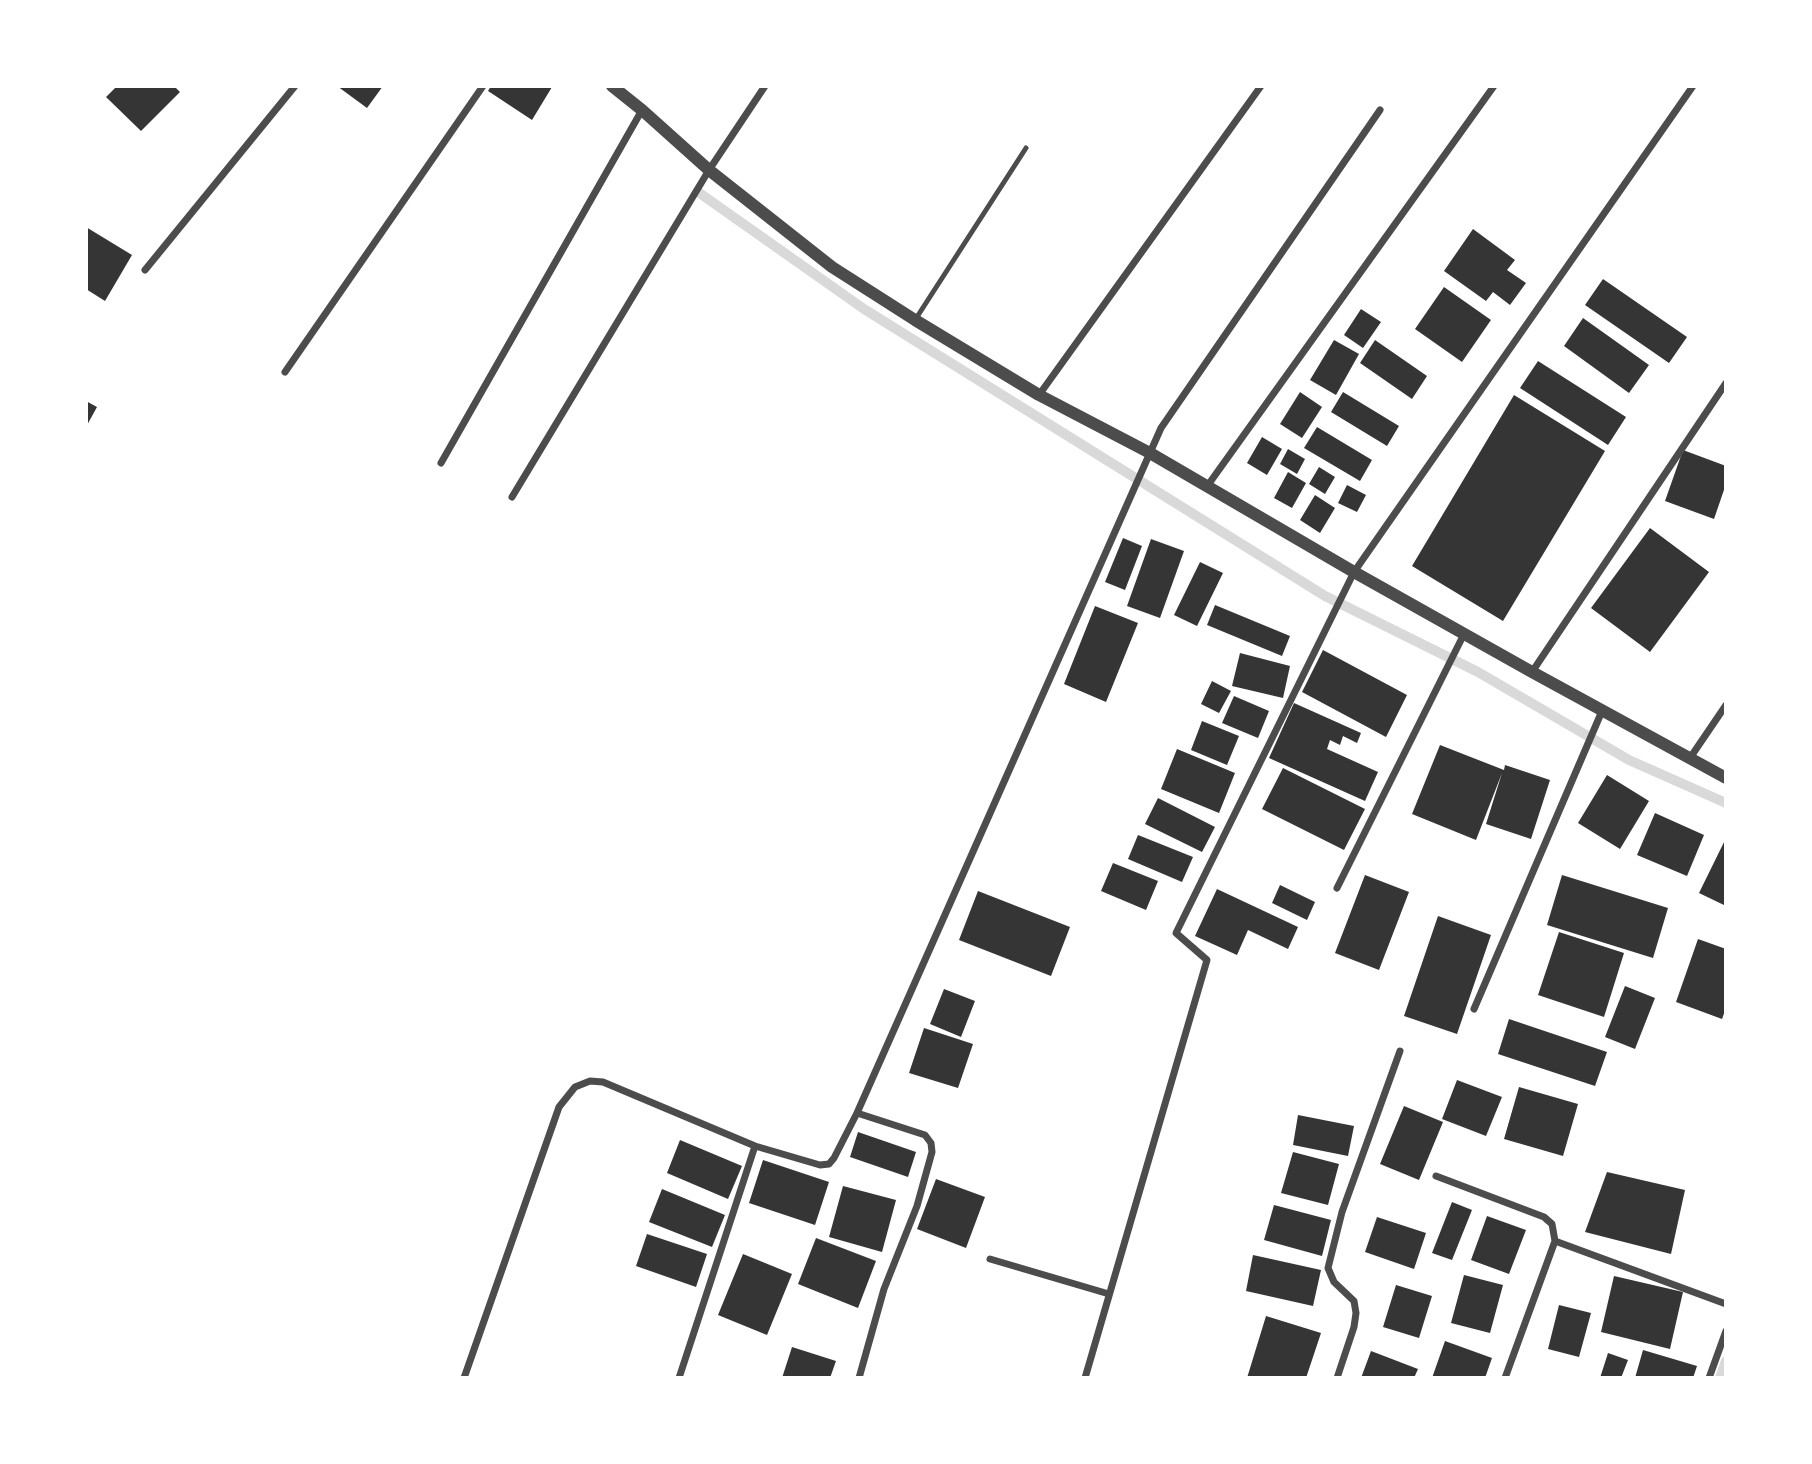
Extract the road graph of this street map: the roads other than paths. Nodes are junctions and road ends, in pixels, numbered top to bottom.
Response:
1 (295, 86) edge
2 (483, 86) edge
3 (612, 86) edge
4 (765, 86) edge
5 (1261, 86) edge
6 (1494, 86) edge
7 (1693, 86) edge
8 (642, 110) junction
9 (1380, 110) dead end
10 (1026, 148) dead end
11 (709, 170) junction
12 (145, 270) dead end
13 (915, 320) junction
14 (285, 372) dead end
15 (1726, 383) edge
16 (1039, 395) junction
17 (1150, 453) junction
18 (441, 463) dead end
19 (1208, 485) junction
20 (512, 497) dead end
21 (1354, 572) junction
22 (1464, 634) junction
23 (1532, 672) junction
24 (1726, 705) edge
25 (1602, 711) junction
26 (1690, 758) junction
27 (1726, 778) edge
28 (1337, 888) dead end
29 (1474, 1009) dead end
30 (1399, 1051) dead end
31 (857, 1113) junction
32 (755, 1146) junction
33 (1436, 1176) dead end
34 (1555, 1241) junction
35 (990, 1259) dead end
36 (1109, 1294) junction
37 (1726, 1304) edge
38 (1726, 1331) edge
39 (464, 1378) edge
40 (679, 1378) edge
41 (859, 1378) edge
42 (1084, 1378) edge
43 (1337, 1378) edge
44 (1505, 1378) edge
45 (1709, 1378) edge

1 - 12 street
2 - 14 street
3 - 8 street
4 - 11 street
5 - 16 street
6 - 19 street
7 - 21 street
8 - 11 street
8 - 18 street
9 - 17 street
10 - 13 lane
11 - 13 street
11 - 20 street
13 - 16 street
15 - 23 street
16 - 17 street
17 - 19 street
17 - 31 street
19 - 21 street
21 - 22 street
21 - 36 street
22 - 23 street
22 - 28 street
23 - 25 street
24 - 26 street
25 - 26 street
25 - 29 street
26 - 27 street
30 - 43 street
31 - 32 street
31 - 41 street
32 - 39 street
32 - 40 street
33 - 34 street
34 - 37 street
34 - 44 street
35 - 36 street
36 - 42 street
38 - 45 street

